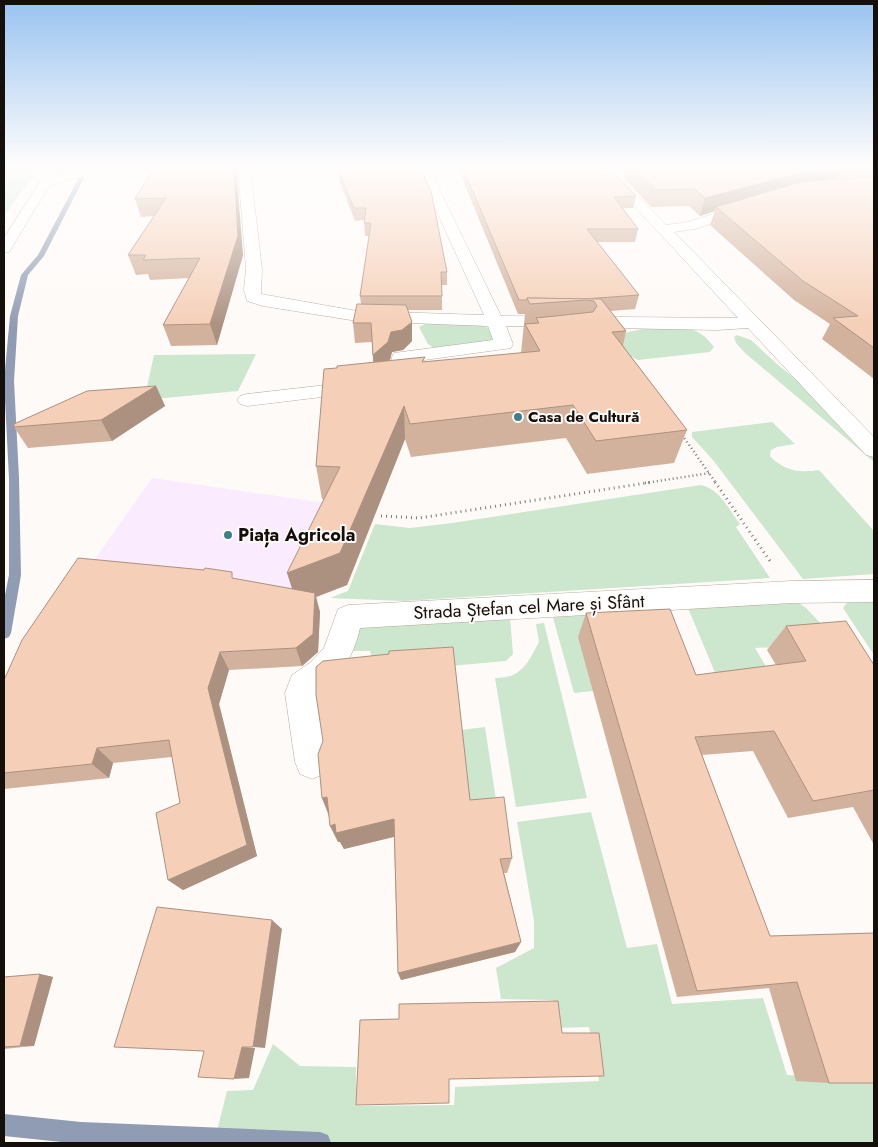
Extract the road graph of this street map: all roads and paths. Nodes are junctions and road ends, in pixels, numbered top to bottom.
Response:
1 (23, 220) edge
2 (249, 220) edge
3 (448, 220) edge
4 (652, 220) edge
5 (709, 220) edge
6 (662, 230) junction
7 (4, 249) edge
8 (496, 321) junction
9 (643, 322) junction
10 (751, 323) junction
11 (553, 340) edge
12 (524, 342) dead end
13 (504, 344) junction
14 (247, 400) dead end
15 (677, 428) edge
16 (874, 450) edge
17 (710, 473) junction
18 (381, 516) dead end
19 (874, 591) edge
20 (792, 592) junction
21 (312, 762) dead end

1 - 7 main road
2 - 8 main road
3 - 8 main road
4 - 6 main road
5 - 6 main road
6 - 10 main road
8 - 9 main road
8 - 13 main road
9 - 10 main road
9 - 11 main road
10 - 16 main road
12 - 13 main road
13 - 14 main road
15 - 17 path
17 - 18 path
17 - 20 path
19 - 20 main road, Strada Ștefan cel Mare și Sfânt
20 - 21 main road, Strada Ștefan cel Mare și Sfânt

